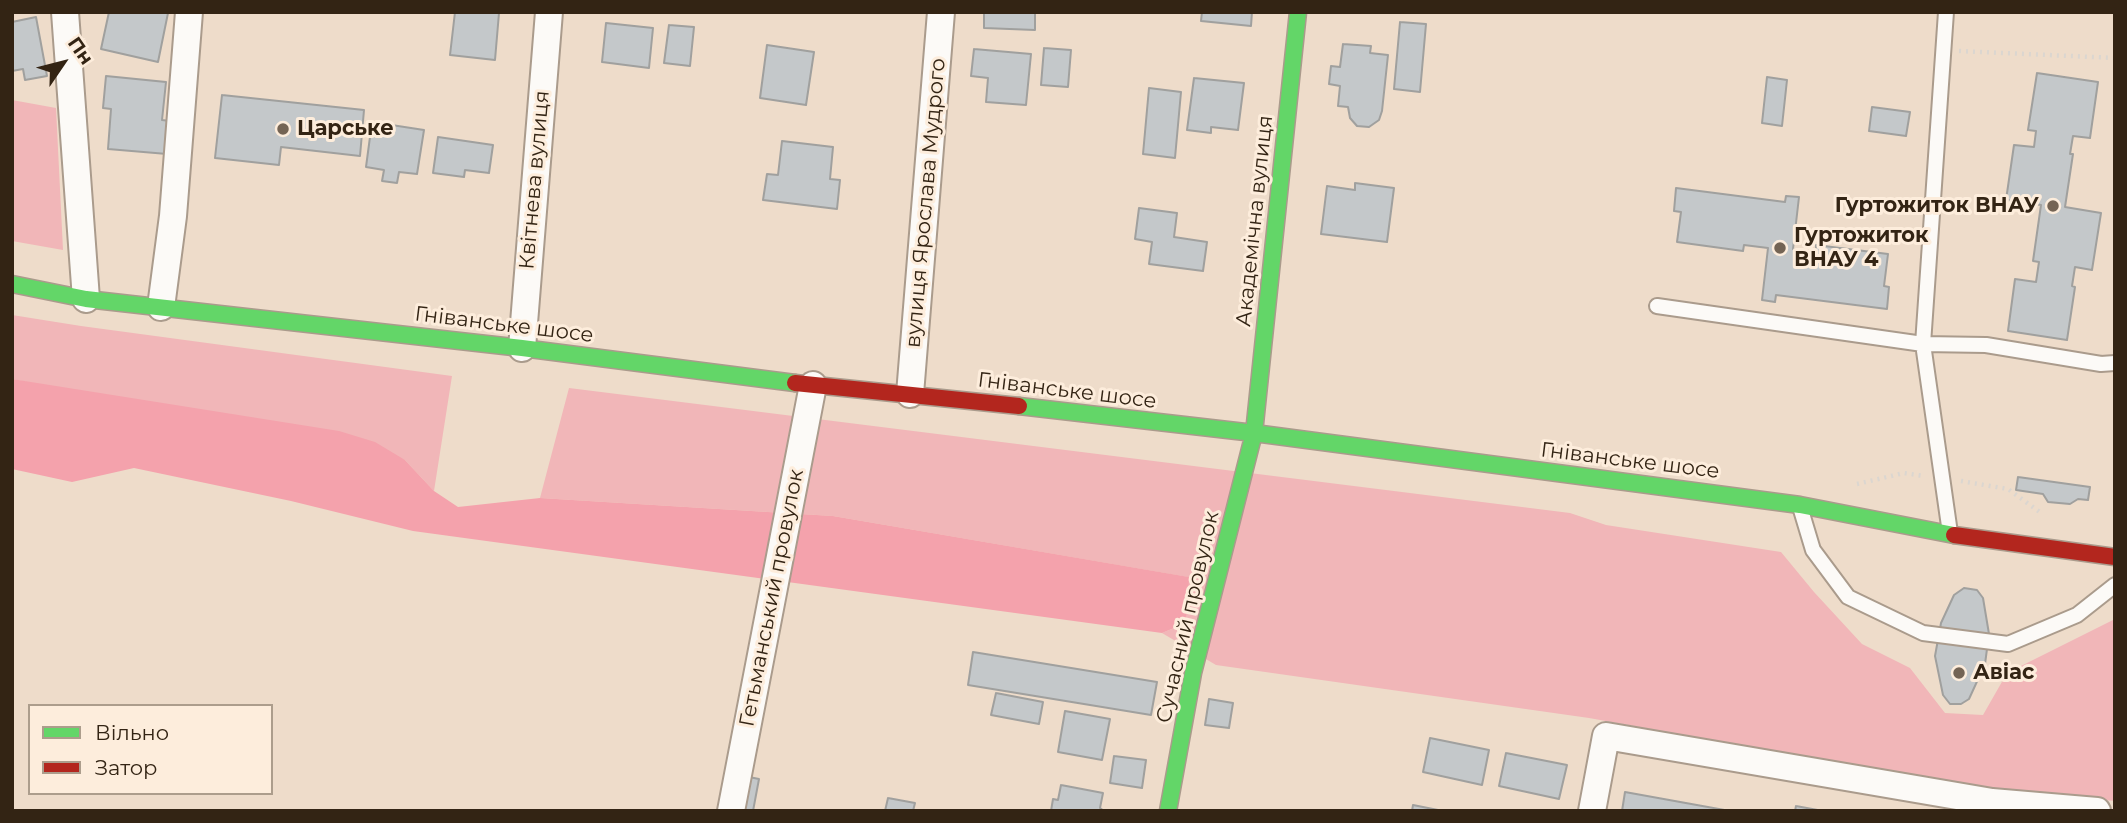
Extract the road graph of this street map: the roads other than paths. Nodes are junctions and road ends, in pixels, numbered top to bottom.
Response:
1 (65, 12) edge
2 (189, 12) edge
3 (549, 12) edge
4 (941, 12) edge
5 (1298, 12) edge
6 (1946, 12) edge
7 (12, 284) edge
8 (86, 299) junction
9 (1657, 306) dead end
10 (161, 307) junction
11 (1923, 344) junction
12 (522, 348) junction
13 (2115, 363) edge
14 (813, 385) junction
15 (910, 394) junction
16 (1254, 433) junction
17 (1800, 505) junction
18 (1950, 534) junction
19 (2115, 557) edge
20 (2115, 585) edge
21 (1991, 806) edge
22 (731, 811) edge
23 (1168, 811) edge
24 (1592, 811) edge
25 (2097, 811) edge

1 - 8 street
2 - 10 street
3 - 12 street, Квітнева вулиця
4 - 15 street, вулиця Ярослава Мудрого
5 - 16 main road, Академічна вулиця
6 - 11 lane
7 - 8 main road, Гніванське шосе
8 - 10 main road, Гніванське шосе
9 - 11 lane
10 - 12 main road, Гніванське шосе
11 - 13 lane
11 - 18 lane
12 - 14 main road, Гніванське шосе
14 - 15 main road, Гніванське шосе
14 - 22 street, Гетьманський провулок
15 - 16 main road, Гніванське шосе
16 - 17 main road, Гніванське шосе
16 - 23 main road, Сучасний провулок
17 - 18 main road, Гніванське шосе
17 - 20 lane
18 - 19 main road, Гніванське шосе
21 - 24 street
21 - 25 street

